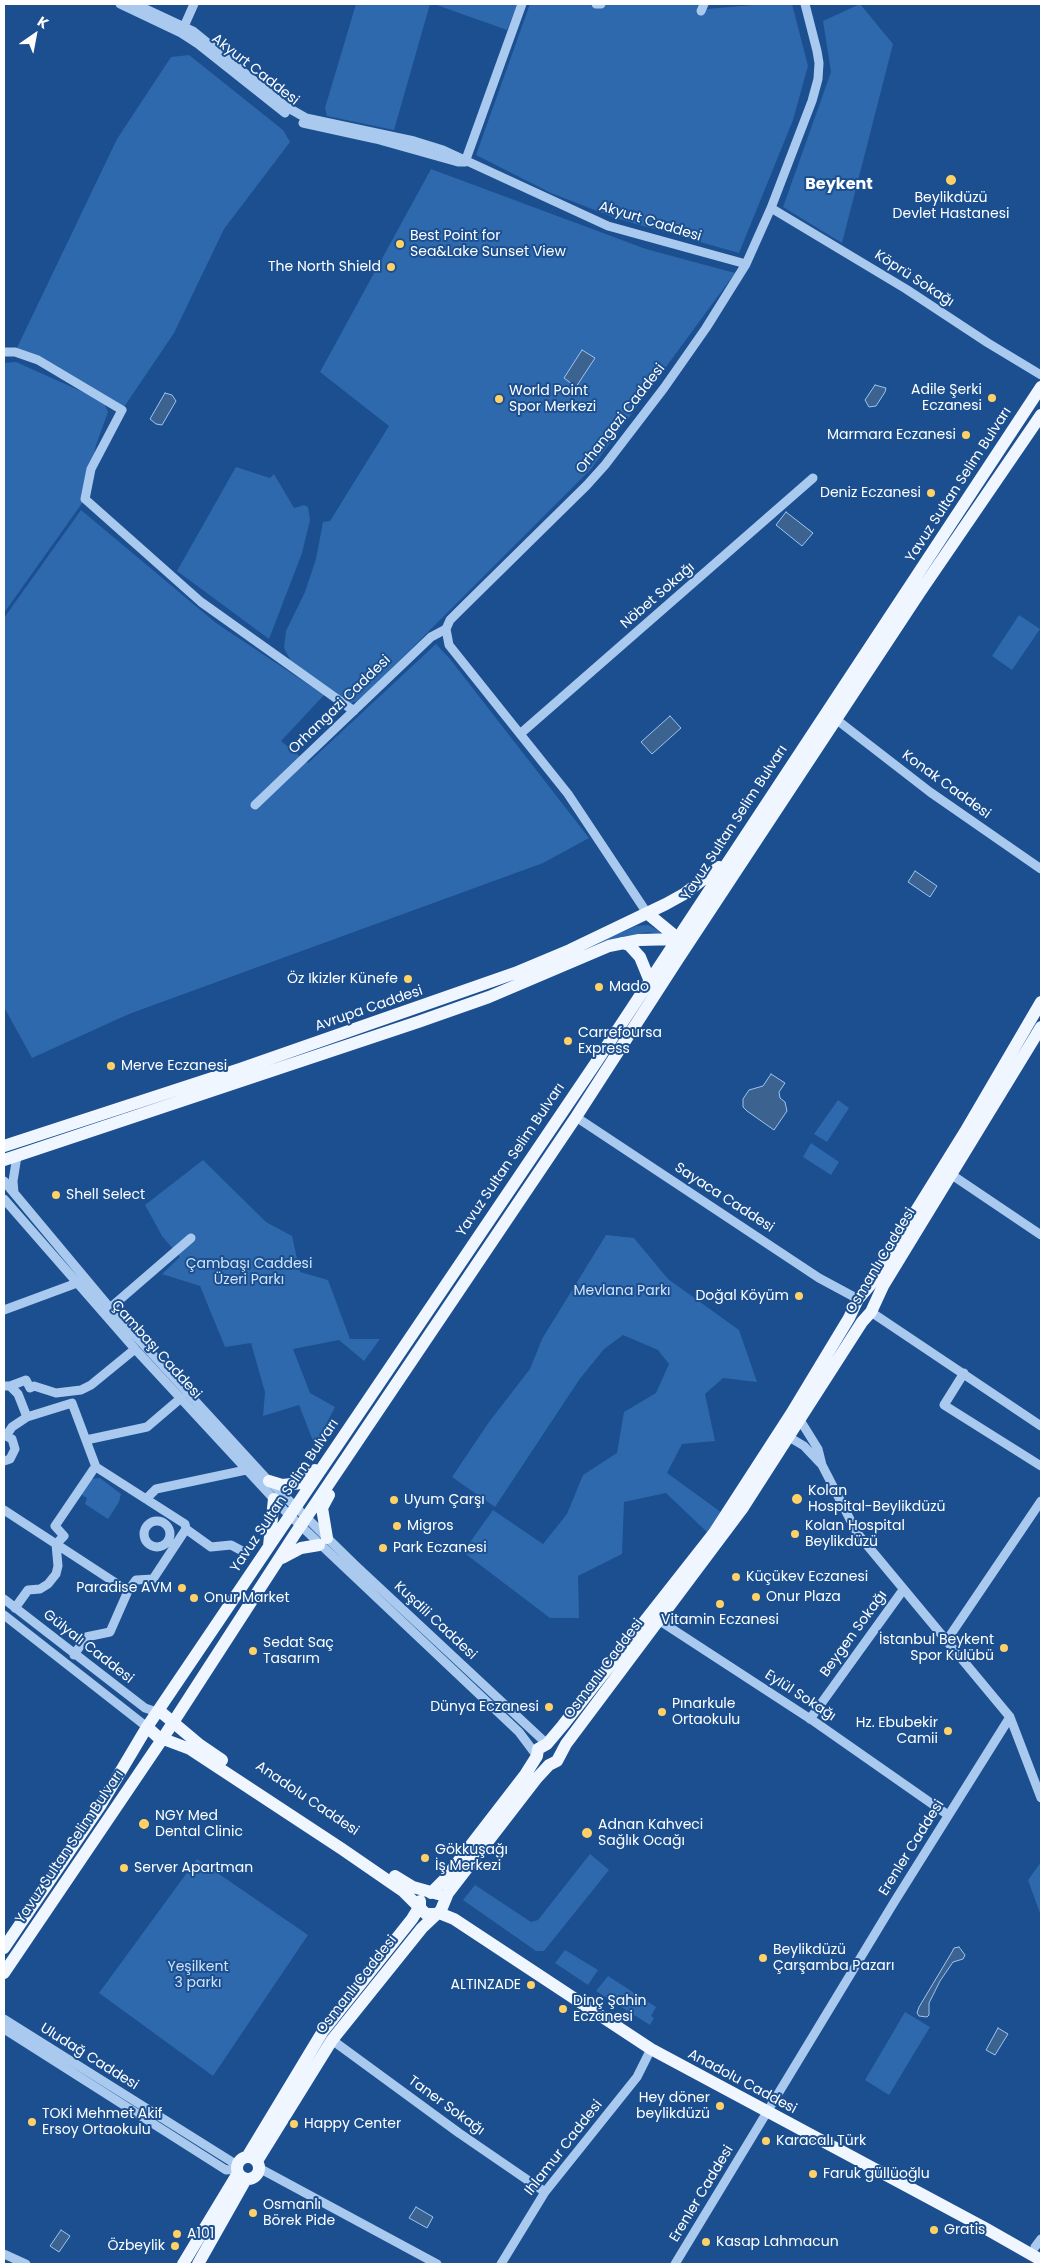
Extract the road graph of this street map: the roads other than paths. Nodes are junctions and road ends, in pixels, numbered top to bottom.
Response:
1 (120, 4) edge
2 (135, 4) edge
3 (194, 4) edge
4 (522, 4) edge
5 (596, 4) edge
6 (601, 4) edge
7 (805, 4) edge
8 (183, 30) junction
9 (466, 162) junction
10 (771, 208) junction
11 (746, 264) junction
12 (4, 352) edge
13 (1041, 375) edge
14 (1041, 387) edge
15 (1041, 415) edge
16 (813, 478) dead end
17 (446, 629) junction
18 (354, 711) junction
19 (837, 720) junction
20 (520, 734) junction
21 (255, 805) dead end
22 (727, 861) junction
23 (1041, 869) edge
24 (647, 913) junction
25 (682, 942) junction
26 (622, 943) junction
27 (649, 979) junction
28 (1041, 1002) edge
29 (1041, 1027) edge
30 (560, 1113) junction
31 (573, 1122) junction
32 (4, 1146) edge
33 (17, 1156) junction
34 (4, 1160) edge
35 (952, 1174) junction
36 (4, 1181) edge
37 (14, 1193) junction
38 (4, 1199) edge
39 (1041, 1235) edge
40 (191, 1238) dead end
41 (77, 1283) junction
42 (858, 1300) junction
43 (110, 1308) junction
44 (4, 1310) edge
45 (871, 1311) junction
46 (135, 1349) junction
47 (964, 1373) junction
48 (7, 1386) edge
49 (181, 1398) junction
50 (27, 1417) junction
51 (796, 1417) junction
52 (1041, 1426) edge
53 (784, 1434) junction
54 (5, 1436) edge
55 (86, 1440) junction
56 (4, 1461) edge
57 (327, 1462) junction
58 (822, 1465) junction
59 (1041, 1466) edge
60 (96, 1467) junction
61 (246, 1470) junction
62 (338, 1470) junction
63 (270, 1481) junction
64 (146, 1499) junction
65 (274, 1499) junction
66 (1041, 1500) edge
67 (4, 1510) edge
68 (293, 1512) junction
69 (304, 1521) junction
70 (186, 1529) junction
71 (323, 1541) junction
72 (56, 1544) junction
73 (268, 1549) junction
74 (246, 1553) dead end
75 (278, 1562) junction
76 (373, 1588) junction
77 (903, 1590) junction
78 (128, 1591) junction
79 (4, 1599) edge
80 (14, 1608) junction
81 (4, 1615) edge
82 (660, 1621) junction
83 (947, 1640) junction
84 (74, 1655) junction
85 (157, 1712) junction
86 (1010, 1717) junction
87 (810, 1719) junction
88 (172, 1723) junction
89 (147, 1727) junction
90 (163, 1738) junction
91 (547, 1744) junction
92 (559, 1755) junction
93 (537, 1756) junction
94 (549, 1765) junction
95 (1041, 1798) edge
96 (948, 1815) junction
97 (430, 1893) junction
98 (420, 1906) junction
99 (441, 1908) junction
100 (4, 1948) edge
101 (4, 1972) edge
102 (4, 2019) edge
103 (4, 2029) edge
104 (332, 2040) junction
105 (653, 2046) junction
106 (769, 2109) junction
107 (254, 2162) junction
108 (239, 2171) junction
109 (545, 2192) junction
110 (1038, 2250) edge
111 (6, 2258) edge
112 (26, 2264) edge
113 (183, 2264) edge
114 (198, 2264) edge
115 (437, 2264) edge
116 (501, 2264) edge
117 (675, 2264) edge

1 - 8 street, Akyurt Caddesi
2 - 8 street, Akyurt Caddesi
3 - 8 street
4 - 9 street
5 - 6 street
7 - 10 street, Orhangazi Caddesi
8 - 9 street, Akyurt Caddesi
9 - 11 street, Akyurt Caddesi
10 - 11 street, Orhangazi Caddesi
10 - 13 street, Köprü Sokağı
11 - 17 street, Orhangazi Caddesi
12 - 18 street
14 - 22 main road, Yavuz Sultan Selim Bulvarı
15 - 19 main road, Yavuz Sultan Selim Bulvarı
16 - 20 street, Nöbet Sokağı
17 - 18 street, Orhangazi Caddesi
17 - 20 street
18 - 21 street, Orhangazi Caddesi
19 - 23 street, Konak Caddesi
19 - 25 main road, Yavuz Sultan Selim Bulvarı
20 - 24 street
22 - 24 main road, Avrupa Caddesi
22 - 25 main road, Yavuz Sultan Selim Bulvarı
24 - 25 main road
24 - 32 main road, Avrupa Caddesi
25 - 26 main road, Avrupa Caddesi
25 - 27 main road, Yavuz Sultan Selim Bulvarı
25 - 31 main road, Yavuz Sultan Selim Bulvarı
26 - 27 main road
26 - 33 main road, Avrupa Caddesi
27 - 30 main road, Yavuz Sultan Selim Bulvarı
28 - 42 main road, Osmanlı Caddesi
29 - 35 main road, Osmanlı Caddesi
30 - 31 main road
30 - 57 main road, Yavuz Sultan Selim Bulvarı
31 - 42 street, Sayaca Caddesi
31 - 62 main road, Yavuz Sultan Selim Bulvarı
33 - 34 main road, Avrupa Caddesi
33 - 37 street
35 - 39 street
35 - 45 main road, Osmanlı Caddesi
36 - 37 street, Çambaşı Caddesi
37 - 43 street, Çambaşı Caddesi
38 - 41 street, Çambaşı Caddesi
40 - 43 street
41 - 44 street
41 - 46 street, Çambaşı Caddesi
42 - 45 main road
42 - 45 main road
42 - 51 main road, Osmanlı Caddesi
43 - 63 street, Çambaşı Caddesi
45 - 47 street
45 - 51 main road, Osmanlı Caddesi
46 - 48 street
46 - 49 street, Çambaşı Caddesi
47 - 52 street
47 - 59 street
48 - 50 street
49 - 55 street
49 - 61 street, Çambaşı Caddesi
50 - 54 street
50 - 55 street
51 - 53 main road, Osmanlı Caddesi
51 - 58 street
53 - 58 street
53 - 82 main road, Osmanlı Caddesi
53 - 91 main road, Osmanlı Caddesi
54 - 56 street
55 - 60 street
57 - 63 main road
57 - 68 main road, Yavuz Sultan Selim Bulvarı
58 - 77 street
60 - 64 street
60 - 72 street
61 - 64 street
61 - 65 street, Çambaşı Caddesi
62 - 69 main road, Yavuz Sultan Selim Bulvarı
62 - 71 main road
63 - 68 street, Çambaşı Caddesi
64 - 70 street
65 - 68 street, Çambaşı Caddesi
65 - 73 main road
66 - 83 street
67 - 72 street
68 - 69 street, Kuşdili Caddesi
68 - 73 main road, Yavuz Sultan Selim Bulvarı
69 - 71 street, Kuşdili Caddesi
69 - 75 main road, Yavuz Sultan Selim Bulvarı
70 - 74 street
70 - 78 street
71 - 75 main road
71 - 76 street, Kuşdili Caddesi
72 - 78 street
72 - 80 street
73 - 85 main road, Yavuz Sultan Selim Bulvarı
75 - 88 main road, Yavuz Sultan Selim Bulvarı
76 - 91 street, Kuşdili Caddesi
76 - 93 street, Kuşdili Caddesi
77 - 83 street
77 - 87 street, Beygen Sokağı
78 - 84 street
79 - 80 street, Gülyalı Caddesi
80 - 84 street, Gülyalı Caddesi
81 - 89 street, Gülyalı Caddesi
82 - 87 street, Eylül Sokağı
82 - 92 main road, Osmanlı Caddesi
83 - 86 street
84 - 85 street, Gülyalı Caddesi
85 - 88 main road, Anadolu Caddesi
85 - 89 main road, Yavuz Sultan Selim Bulvarı
86 - 95 street
86 - 96 street, Erenler Caddesi
87 - 96 street, Eylül Sokağı
88 - 90 main road, Yavuz Sultan Selim Bulvarı
88 - 97 main road, Anadolu Caddesi
89 - 90 main road, Anadolu Caddesi
89 - 100 main road, Yavuz Sultan Selim Bulvarı
90 - 98 main road, Anadolu Caddesi
90 - 101 main road, Yavuz Sultan Selim Bulvarı
91 - 92 main road
91 - 93 main road, Osmanlı Caddesi
92 - 94 main road, Osmanlı Caddesi
93 - 94 main road
93 - 97 main road, Osmanlı Caddesi
94 - 99 main road, Osmanlı Caddesi
96 - 106 street, Erenler Caddesi
97 - 98 main road, Osmanlı Caddesi
97 - 99 main road
98 - 99 main road
98 - 107 main road, Osmanlı Caddesi
99 - 104 main road, Osmanlı Caddesi
99 - 105 main road, Anadolu Caddesi
102 - 108 street, Uludağ Caddesi
103 - 108 street
104 - 107 main road, Osmanlı Caddesi
104 - 109 street, Taner Sokağı
105 - 106 main road, Anadolu Caddesi
105 - 109 street, Ihlamur Caddesi
106 - 110 main road, Anadolu Caddesi
106 - 117 street, Erenler Caddesi
107 - 108 main road
107 - 108 main road
107 - 115 street
108 - 113 main road
108 - 114 main road
109 - 116 street, Ihlamur Caddesi
111 - 112 street

